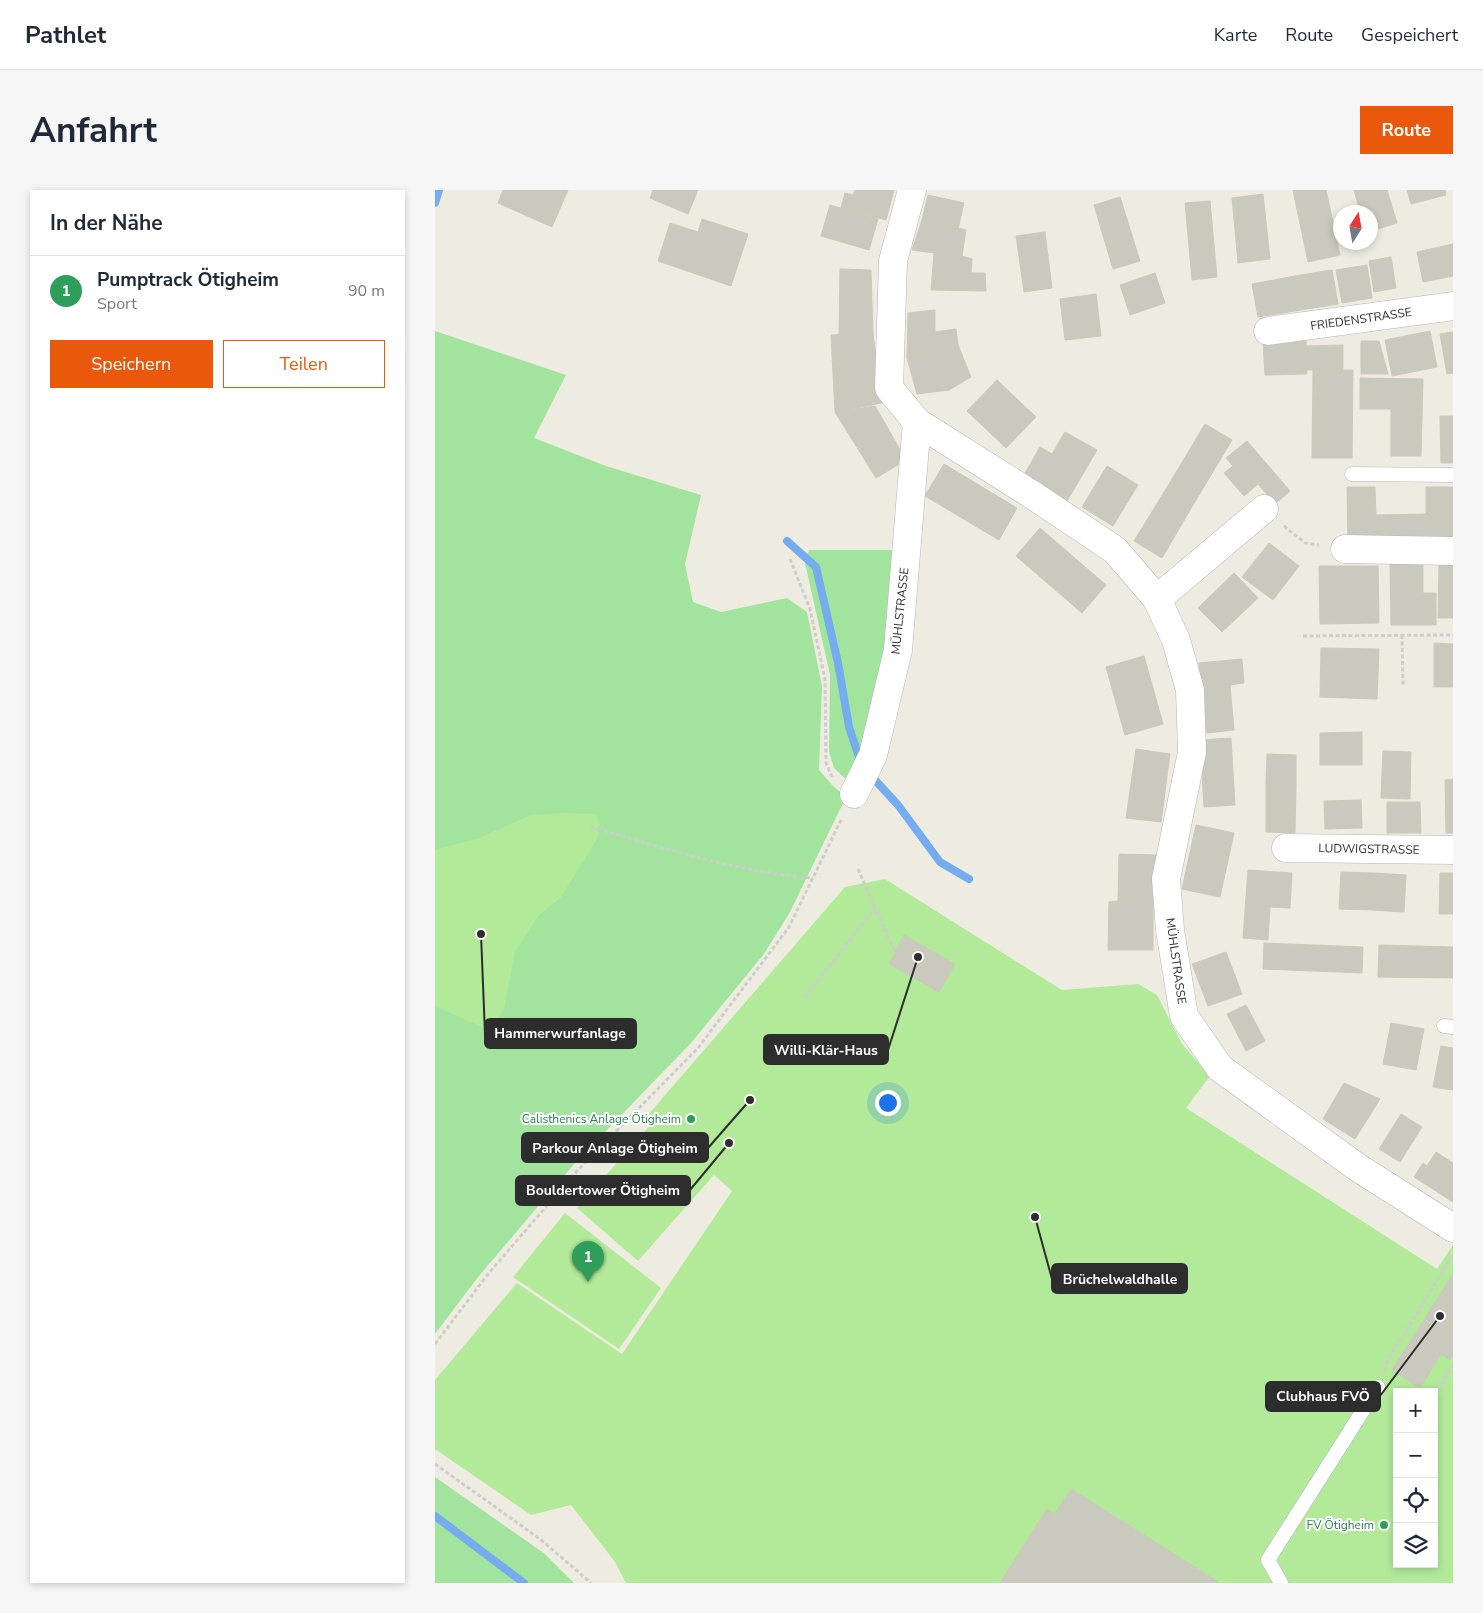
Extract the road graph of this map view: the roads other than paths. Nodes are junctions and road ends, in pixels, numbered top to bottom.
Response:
1 (912, 190) edge
2 (1453, 306) edge
3 (1268, 331) dead end
4 (917, 422) junction
5 (1352, 474) dead end
6 (1453, 475) edge
7 (1264, 509) road end
8 (1345, 549) road end
9 (1453, 551) edge
10 (1157, 599) junction
11 (854, 794) road end
12 (1286, 848) dead end
13 (1453, 850) edge
14 (1453, 1228) edge
15 (1378, 1387) road end
16 (1281, 1583) edge

1 - 4 street, MÜHLSTRASSE
2 - 3 street, FRIEDENSTRASSE
4 - 10 street, MÜHLSTRASSE
4 - 11 street, MÜHLSTRASSE
5 - 6 lane
7 - 10 street
8 - 9 street
10 - 14 street, MÜHLSTRASSE
12 - 13 street, LUDWIGSTRASSE
15 - 16 lane

